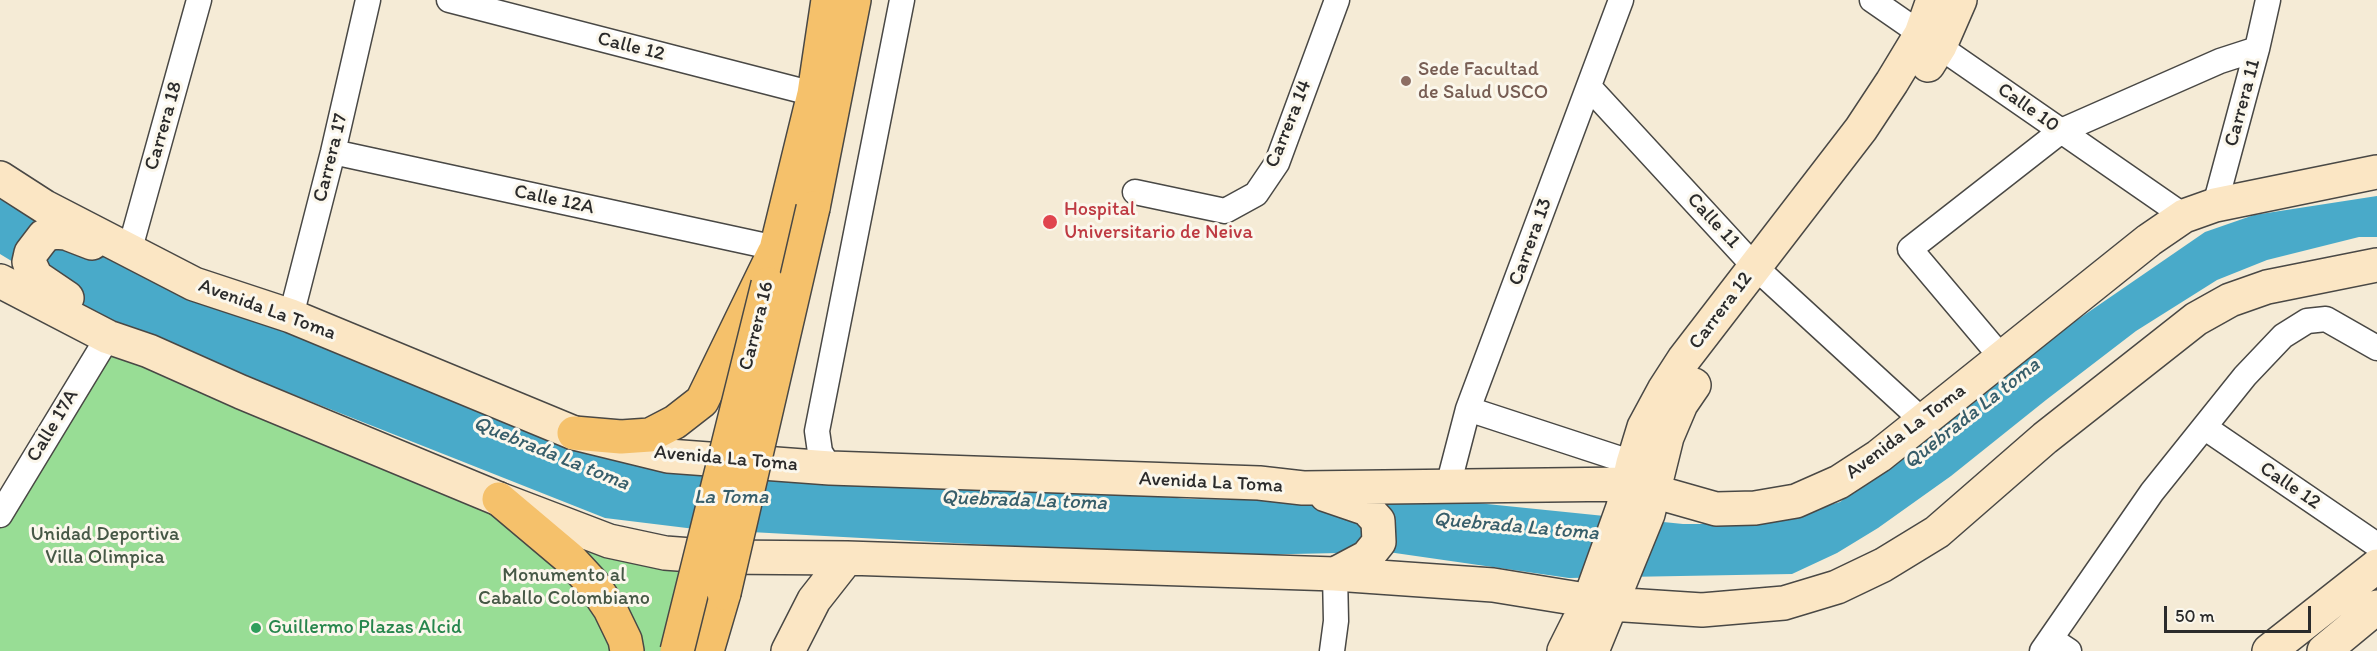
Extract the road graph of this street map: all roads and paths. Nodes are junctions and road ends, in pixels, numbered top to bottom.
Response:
1 (199, 0) edge
2 (368, 0) edge
3 (449, 0) edge
4 (828, 0) edge
5 (854, 0) edge
6 (902, 0) edge
7 (1337, 0) edge
8 (1621, 0) edge
9 (1872, 0) edge
10 (1933, 0) edge
11 (1960, 0) edge
12 (2268, 0) edge
13 (1930, 40) junction
14 (2258, 49) junction
15 (1589, 87) junction
16 (814, 94) junction
17 (2061, 131) junction
18 (333, 152) junction
19 (2377, 172) edge
20 (0, 178) edge
21 (1135, 192) dead end
22 (2215, 205) junction
23 (2184, 216) junction
24 (129, 252) junction
25 (772, 262) junction
26 (2377, 265) edge
27 (1762, 273) junction
28 (0, 281) edge
29 (194, 284) junction
30 (291, 316) junction
31 (108, 337) junction
32 (2377, 348) edge
33 (149, 351) junction
34 (2002, 358) junction
35 (1468, 410) junction
36 (1923, 421) junction
37 (2204, 427) junction
38 (574, 433) junction
39 (830, 468) junction
40 (1448, 486) junction
41 (1303, 488) junction
42 (1637, 491) junction
43 (499, 499) junction
44 (0, 515) edge
45 (2377, 545) edge
46 (846, 558) junction
47 (2377, 566) edge
48 (1335, 574) junction
49 (1602, 596) junction
50 (2377, 607) edge
51 (2054, 647) edge
52 (627, 651) edge
53 (677, 651) edge
54 (707, 651) edge
55 (788, 651) edge
56 (1332, 651) edge
57 (1564, 651) edge
58 (1592, 651) edge
59 (2269, 651) edge
60 (2324, 651) edge

1 - 24 street, Carrera 18
2 - 18 street, Carrera 17
3 - 16 street, Calle 12
4 - 16 main road, Carrera 16
5 - 54 main road, Carrera 16, bridge
6 - 39 street
7 - 21 street, Carrera 14
8 - 15 street, Carrera 13
9 - 13 street, Calle 10
10 - 13 main road, Carrera 12
11 - 13 main road, Carrera 12
12 - 14 street, Carrera 11
13 - 17 street, Calle 10
13 - 27 main road, Carrera 12
14 - 17 street
14 - 22 street, Carrera 11
15 - 27 street, Calle 11
15 - 35 street, Carrera 13
16 - 25 main road, Carrera 16
17 - 23 street, Calle 10
17 - 34 street
18 - 25 street, Calle 12A
18 - 30 street, Carrera 17
19 - 22 main road, Avenida La Toma
20 - 24 main road, Avenida La Toma
22 - 23 main road, Avenida La Toma
23 - 34 main road, Avenida La Toma
24 - 29 main road, Avenida La Toma
25 - 38 main road
25 - 53 main road, Carrera 16, bridge
26 - 49 main road
27 - 36 street, Calle 11
27 - 42 main road, Carrera 12
28 - 31 main road
29 - 30 main road, Avenida La Toma
29 - 33 main road
30 - 38 main road, Avenida La Toma
31 - 33 main road
31 - 44 street, Calle 17A
32 - 37 street
33 - 43 main road
34 - 36 main road, Avenida La Toma
35 - 40 street, Carrera 13
35 - 42 street
36 - 42 main road, Avenida La Toma
37 - 45 street, Calle 12
37 - 51 street
38 - 39 main road, Avenida La Toma
39 - 41 main road, Avenida La Toma
40 - 41 main road, Avenida La Toma
40 - 42 main road, Avenida La Toma
41 - 48 main road
42 - 49 main road, Carrera 12
43 - 46 main road
43 - 52 main road
46 - 48 main road
46 - 55 main road
47 - 59 main road
48 - 49 main road
48 - 56 street
49 - 57 main road, Carrera 12
49 - 58 main road, Carrera 12
50 - 60 main road

